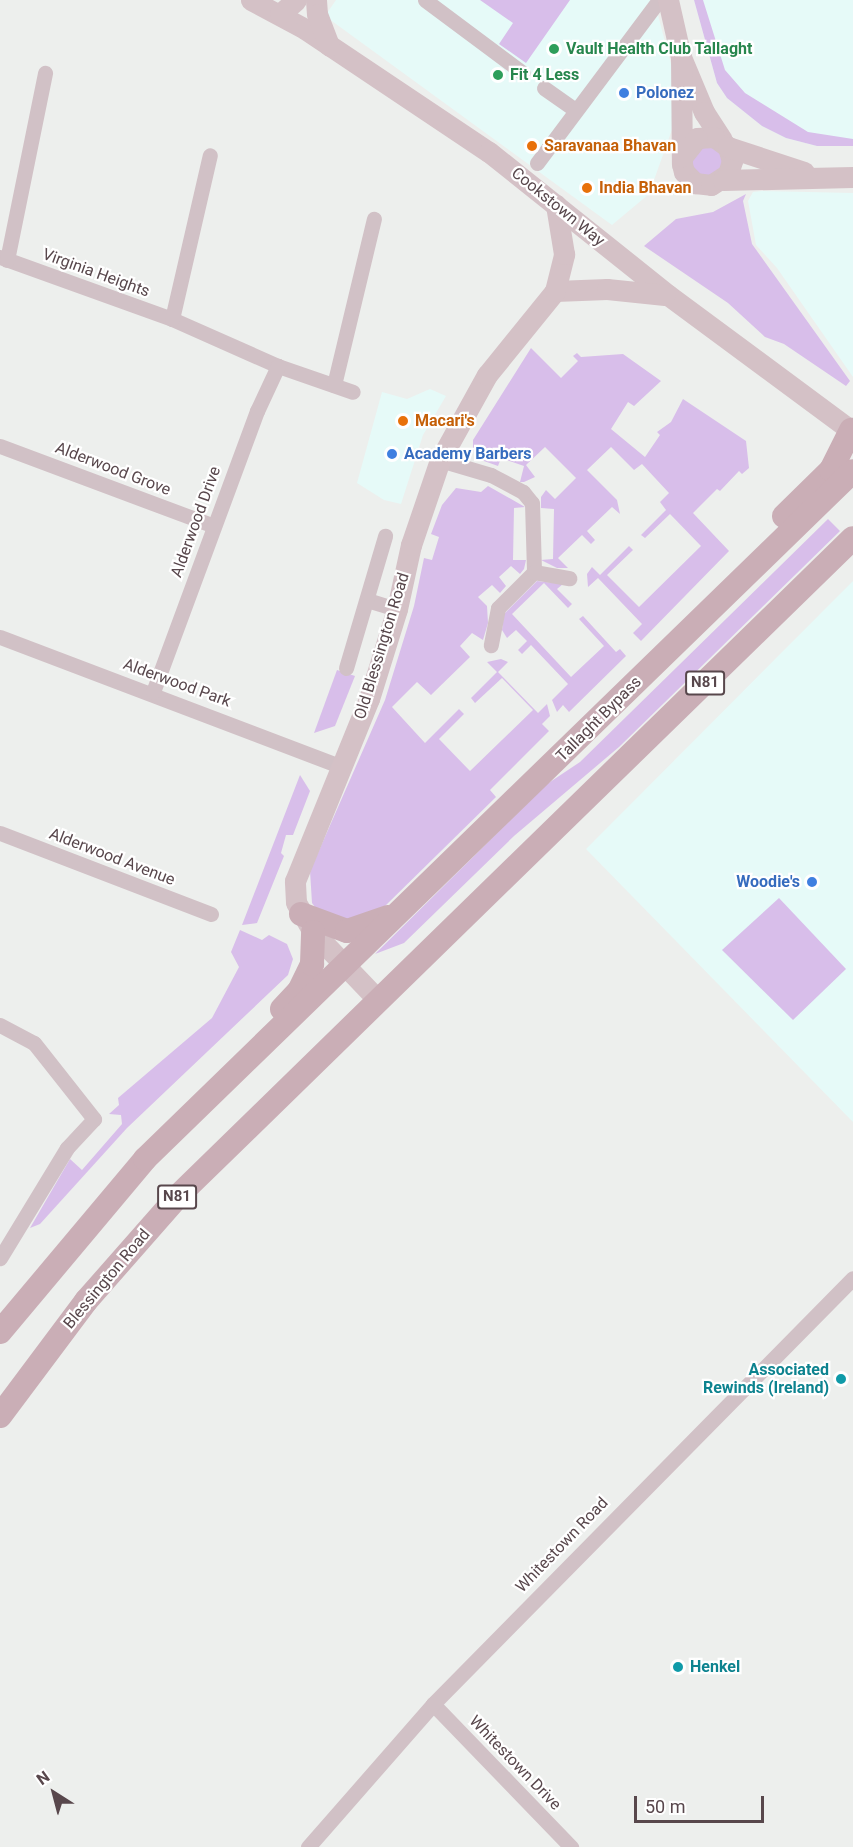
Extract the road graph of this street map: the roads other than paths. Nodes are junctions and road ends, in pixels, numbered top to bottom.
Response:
1 (251, 0) edge
2 (316, 0) edge
3 (425, 0) edge
4 (662, 2) edge
5 (288, 7) edge
6 (330, 47) junction
7 (681, 57) junction
8 (523, 72) dead end
9 (45, 73) dead end
10 (544, 88) dead end
11 (575, 110) junction
12 (725, 144) junction
13 (210, 155) dead end
14 (683, 156) junction
15 (537, 163) dead end
16 (817, 176) junction
17 (853, 177) edge
18 (723, 180) junction
19 (556, 205) junction
20 (374, 219) dead end
21 (3, 259) edge
22 (555, 291) junction
23 (668, 296) junction
24 (172, 320) junction
25 (278, 366) junction
26 (334, 385) junction
27 (353, 392) dead end
28 (852, 431) edge
29 (0, 446) edge
30 (440, 460) junction
31 (853, 471) edge
32 (214, 526) junction
33 (385, 536) dead end
34 (853, 538) edge
35 (534, 572) junction
36 (569, 578) dead end
37 (367, 600) junction
38 (397, 609) junction
39 (0, 637) edge
40 (491, 645) dead end
41 (659, 659) junction
42 (346, 668) dead end
43 (153, 693) junction
44 (340, 766) junction
45 (0, 832) edge
46 (404, 910) junction
47 (211, 914) dead end
48 (307, 923) junction
49 (345, 966) junction
50 (378, 1000) junction
51 (0, 1025) edge
52 (146, 1159) junction
53 (0, 1258) edge
54 (853, 1278) edge
55 (0, 1332) edge
56 (0, 1416) edge
57 (433, 1704) junction
58 (308, 1847) edge
59 (571, 1847) edge

1 - 5 street, Cookstown Way
2 - 6 street
3 - 8 street
4 - 7 street
4 - 11 street
5 - 6 street, Cookstown Way
6 - 19 street, Cookstown Way
7 - 12 street
7 - 14 street
9 - 21 street, Virginia Heights
10 - 11 street
11 - 15 street
12 - 14 street
12 - 16 street
12 - 18 street
13 - 24 street
14 - 18 street
16 - 17 street
16 - 18 street
19 - 22 street
19 - 23 street, Cookstown Way
20 - 26 street
21 - 24 street, Virginia Heights
22 - 23 street
22 - 30 street, Old Blessington Road
23 - 28 street, Cookstown Way
24 - 25 street, Virginia Heights
25 - 26 street, Virginia Heights
25 - 32 street, Alderwood Drive
26 - 27 street, Virginia Heights
28 - 41 main road
29 - 32 street, Alderwood Grove
30 - 35 street
30 - 38 street, Old Blessington Road
31 - 41 main road, Tallaght Bypass
32 - 43 street, Alderwood Drive
33 - 37 street
34 - 50 main road, N81
35 - 36 street
35 - 40 street
37 - 38 street
37 - 42 street
38 - 44 street, Old Blessington Road
39 - 43 street, Alderwood Park
41 - 46 main road, Tallaght Bypass
43 - 44 street, Alderwood Park
44 - 48 street, Old Blessington Road
45 - 47 street, Alderwood Avenue
46 - 48 main road
46 - 49 main road, Tallaght Bypass
48 - 49 street
48 - 52 main road
49 - 50 street
49 - 52 main road
50 - 56 main road, Blessington Road / N81
51 - 53 street
52 - 55 main road
54 - 57 street, Whitestown Road
57 - 58 street, Whitestown Road
57 - 59 street, Whitestown Drive

